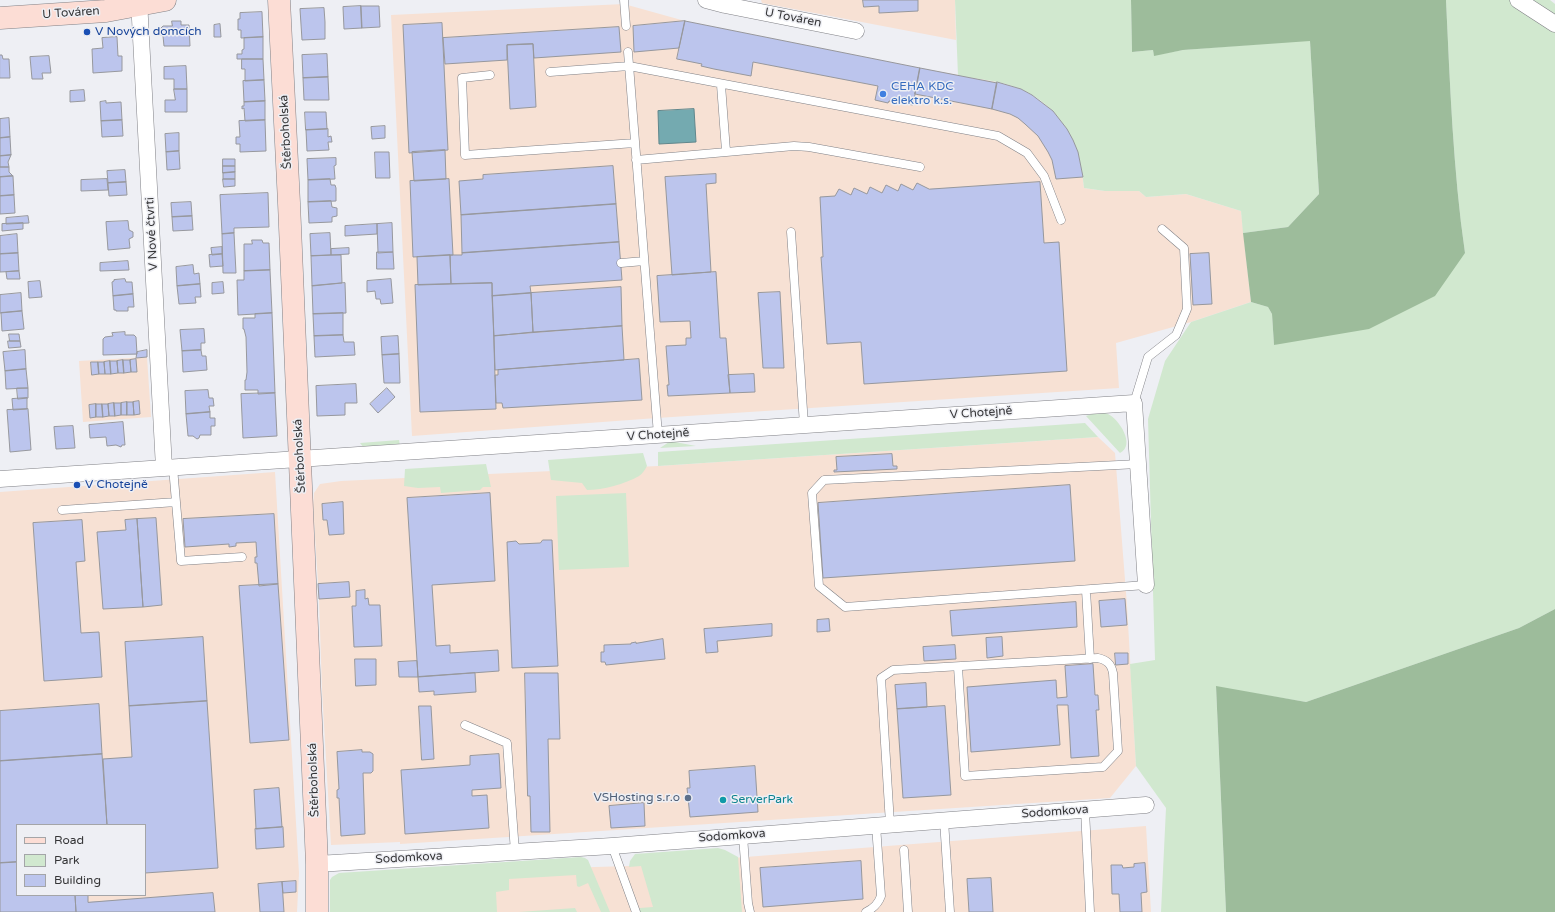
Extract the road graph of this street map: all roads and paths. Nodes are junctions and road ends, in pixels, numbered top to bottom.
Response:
1 (165, 0) edge
2 (279, 0) edge
3 (624, 0) edge
4 (706, 0) edge
5 (1518, 0) edge
6 (139, 2) edge
7 (0, 18) edge
8 (1555, 24) edge
9 (626, 26) dead end
10 (856, 31) dead end
11 (628, 52) dead end
12 (629, 66) junction
13 (550, 72) dead end
14 (490, 75) dead end
15 (721, 85) junction
16 (635, 143) junction
17 (726, 151) junction
18 (636, 160) junction
19 (920, 167) dead end
20 (1061, 220) dead end
21 (1162, 229) dead end
22 (791, 232) dead end
23 (644, 261) junction
24 (621, 263) dead end
25 (1134, 403) junction
26 (804, 425) junction
27 (658, 435) junction
28 (300, 459) junction
29 (1138, 464) junction
30 (169, 468) junction
31 (0, 479) edge
32 (176, 502) junction
33 (62, 510) dead end
34 (242, 557) dead end
35 (1146, 585) joint
36 (1086, 590) junction
37 (1090, 659) junction
38 (958, 667) junction
39 (465, 725) dead end
40 (1146, 805) dead end
41 (1085, 810) junction
42 (944, 820) junction
43 (883, 825) junction
44 (743, 836) junction
45 (612, 846) junction
46 (904, 850) dead end
47 (515, 852) junction
48 (317, 864) junction
49 (317, 912) edge
50 (636, 912) edge
51 (750, 912) edge
52 (866, 912) edge
53 (908, 912) edge
54 (950, 912) edge
55 (1090, 912) edge

1 - 6 street, U Továren
2 - 28 street, Štěrboholská
3 - 9 lane
4 - 10 street, U Továren
5 - 8 street
6 - 7 street, U Továren
6 - 30 street, V Nové čtvrti
11 - 12 lane
12 - 13 lane
12 - 15 lane
12 - 16 lane
14 - 16 lane
15 - 17 lane
15 - 20 lane
16 - 18 lane
17 - 18 lane
17 - 19 lane
18 - 23 lane
21 - 25 lane
22 - 26 lane
23 - 24 lane
23 - 27 lane
25 - 26 street, V Chotejně
25 - 29 street
26 - 27 street, V Chotejně
27 - 28 street, V Chotejně
28 - 30 street, V Chotejně
28 - 48 street, Štěrboholská
29 - 35 street
29 - 36 lane
30 - 31 street, V Chotejně
30 - 32 lane
32 - 33 lane
32 - 34 lane
35 - 36 lane
36 - 37 lane
37 - 38 lane
37 - 38 lane
38 - 43 lane
39 - 47 lane
40 - 41 street, Sodomkova
41 - 42 street, Sodomkova
41 - 55 lane
42 - 43 street, Sodomkova
42 - 54 lane
43 - 44 street, Sodomkova
43 - 52 lane
44 - 45 street, Sodomkova
44 - 51 lane
45 - 47 street, Sodomkova
45 - 50 lane
46 - 53 lane
47 - 48 street, Sodomkova
48 - 49 street, Štěrboholská

